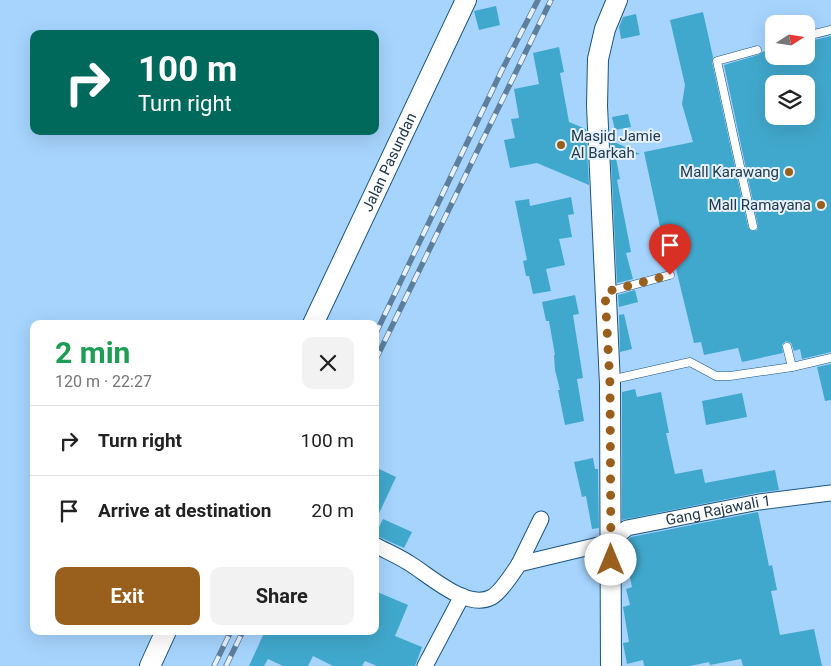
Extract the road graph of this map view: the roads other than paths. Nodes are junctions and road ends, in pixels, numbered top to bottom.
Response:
1 (466, 0) edge
2 (617, 0) edge
3 (831, 30) edge
4 (815, 34) edge
5 (757, 50) dead end
6 (753, 226) dead end
7 (670, 275) dead end
8 (605, 292) junction
9 (315, 320) edge
10 (787, 347) dead end
11 (831, 358) edge
12 (792, 367) junction
13 (610, 380) junction
14 (831, 493) edge
15 (541, 519) dead end
16 (611, 542) junction
17 (379, 547) edge
18 (518, 564) junction
19 (462, 596) junction
20 (164, 635) edge
21 (150, 666) edge
22 (425, 666) edge
23 (611, 666) edge

1 - 9 street, Jalan Pasundan
2 - 8 street
3 - 4 lane
5 - 6 lane
7 - 8 lane
8 - 13 street
10 - 12 lane
11 - 12 lane
12 - 13 lane
13 - 16 street
14 - 16 street, Gang Rajawali 1
15 - 18 street
16 - 18 street
16 - 23 street
17 - 19 street
18 - 19 street
19 - 22 street
20 - 21 street

